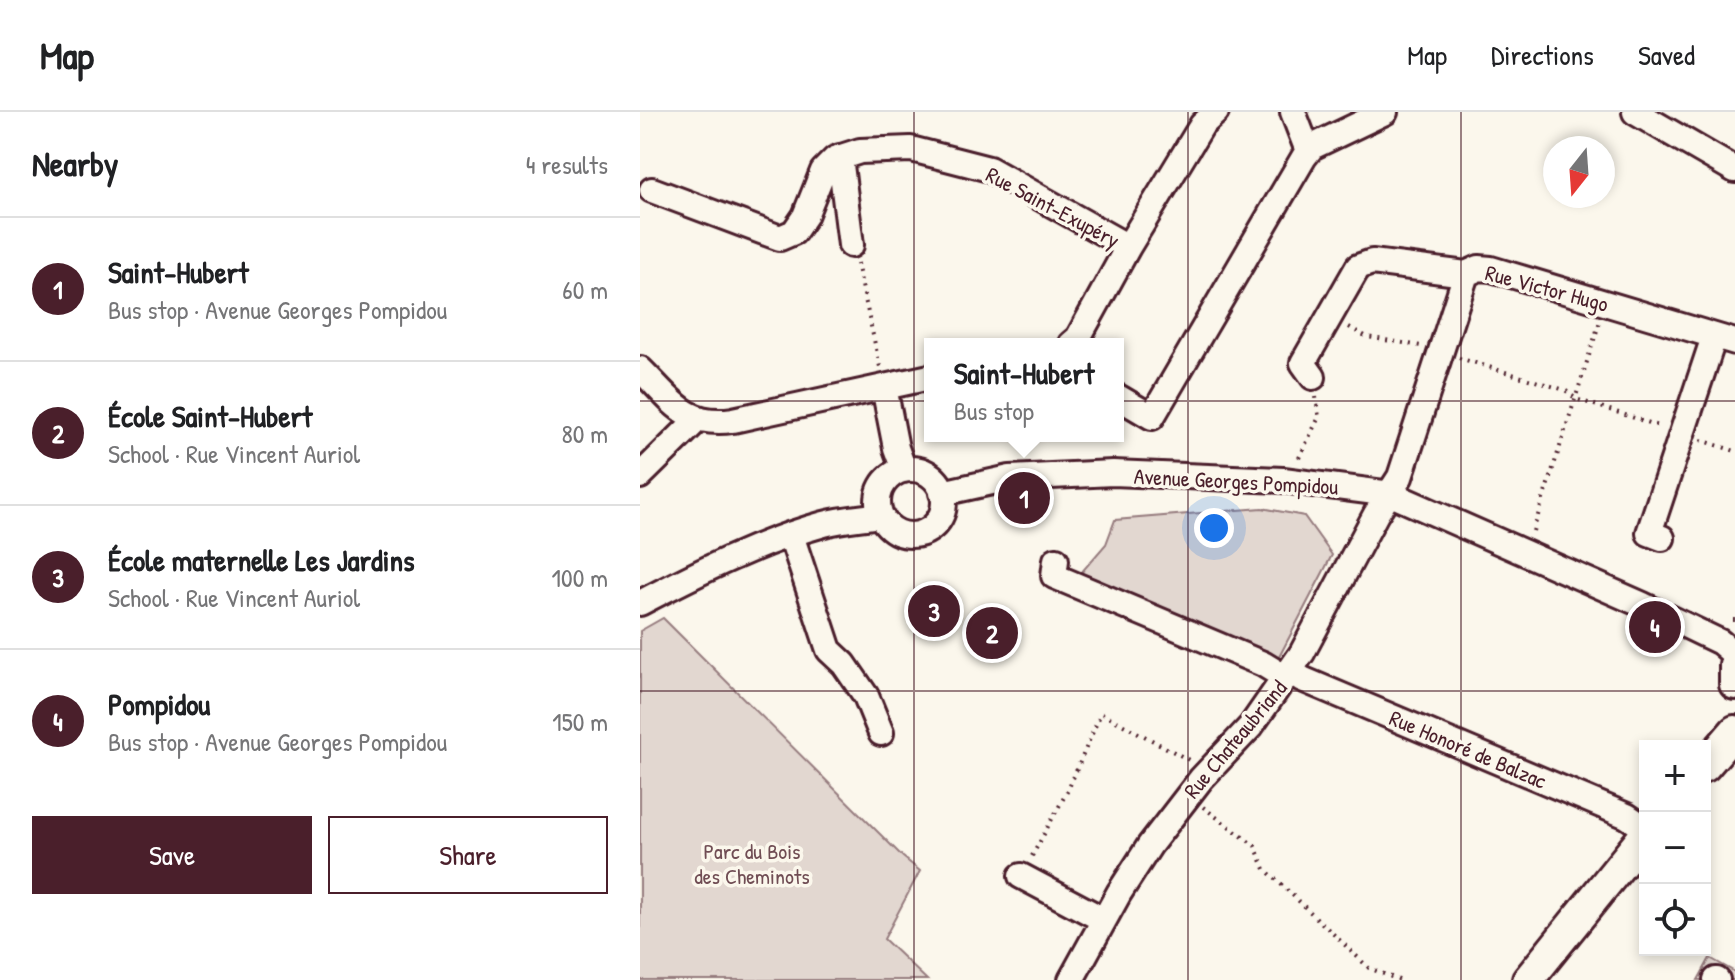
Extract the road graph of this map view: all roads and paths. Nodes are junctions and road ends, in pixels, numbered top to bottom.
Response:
1 (1293, 112) edge
2 (1385, 112) edge
3 (1635, 112) edge
4 (1206, 116) edge
5 (1308, 151) junction
6 (840, 157) junction
7 (1735, 170) edge
8 (652, 190) dead end
9 (851, 245) joint
10 (1128, 247) junction
11 (1466, 274) junction
12 (1606, 304) junction
13 (1329, 316) junction
14 (1076, 338) edge
15 (1724, 339) edge
16 (1441, 353) junction
17 (640, 369) edge
18 (1313, 377) joint
19 (924, 378) edge
20 (884, 387) junction
21 (1576, 399) junction
22 (1124, 401) edge
23 (697, 420) junction
24 (1680, 433) junction
25 (1735, 451) edge
26 (1299, 458) dead end
27 (904, 470) junction
28 (640, 476) edge
29 (942, 493) junction
30 (1391, 494) junction
31 (880, 515) junction
32 (1533, 531) dead end
33 (791, 535) junction
34 (1662, 538) dead end
35 (1056, 560) dead end
36 (640, 603) edge
37 (1735, 655) edge
38 (1735, 665) edge
39 (1288, 675) junction
40 (1735, 684) edge
41 (1735, 731) edge
42 (881, 733) dead end
43 (1711, 759) edge
44 (1209, 770) junction
45 (1188, 796) junction
46 (1639, 824) edge
47 (1639, 842) edge
48 (1021, 876) joint
49 (1104, 920) junction
50 (1071, 980) edge
51 (1399, 980) edge
52 (1528, 980) edge

1 - 5 street
2 - 5 street
3 - 7 street
4 - 10 street
5 - 22 street
6 - 8 street
6 - 9 street
6 - 10 street, Rue Saint-Exupéry
9 - 20 path
10 - 14 street
11 - 12 street, Rue Victor Hugo
11 - 13 street
11 - 16 street, Rue Victor Hugo
12 - 15 street, Rue Victor Hugo
12 - 21 path
13 - 16 path
13 - 18 street
15 - 24 street, Rue Victor Hugo
16 - 21 path
16 - 30 street, Rue Victor Hugo
17 - 23 street
18 - 26 path
19 - 20 street
20 - 23 street
20 - 27 street
21 - 24 path
21 - 32 path
23 - 28 street
24 - 25 path
24 - 34 street, Rue Victor Hugo
27 - 29 street
27 - 31 street
29 - 30 street, Avenue Georges Pompidou
29 - 31 street
30 - 37 street, Avenue Georges Pompidou
30 - 39 street, Rue Chateaubriand
31 - 33 street
33 - 36 street
33 - 42 street
35 - 39 street, Rue Honoré de Balzac
38 - 40 main road
39 - 44 street, Rue Chateaubriand
39 - 46 street, Rue Honoré de Balzac
41 - 43 main road
44 - 45 street, Rue Chateaubriand
44 - 48 path
45 - 49 street, Rue Chateaubriand
45 - 51 path
47 - 52 main road
48 - 49 street
49 - 50 street, Rue Chateaubriand

